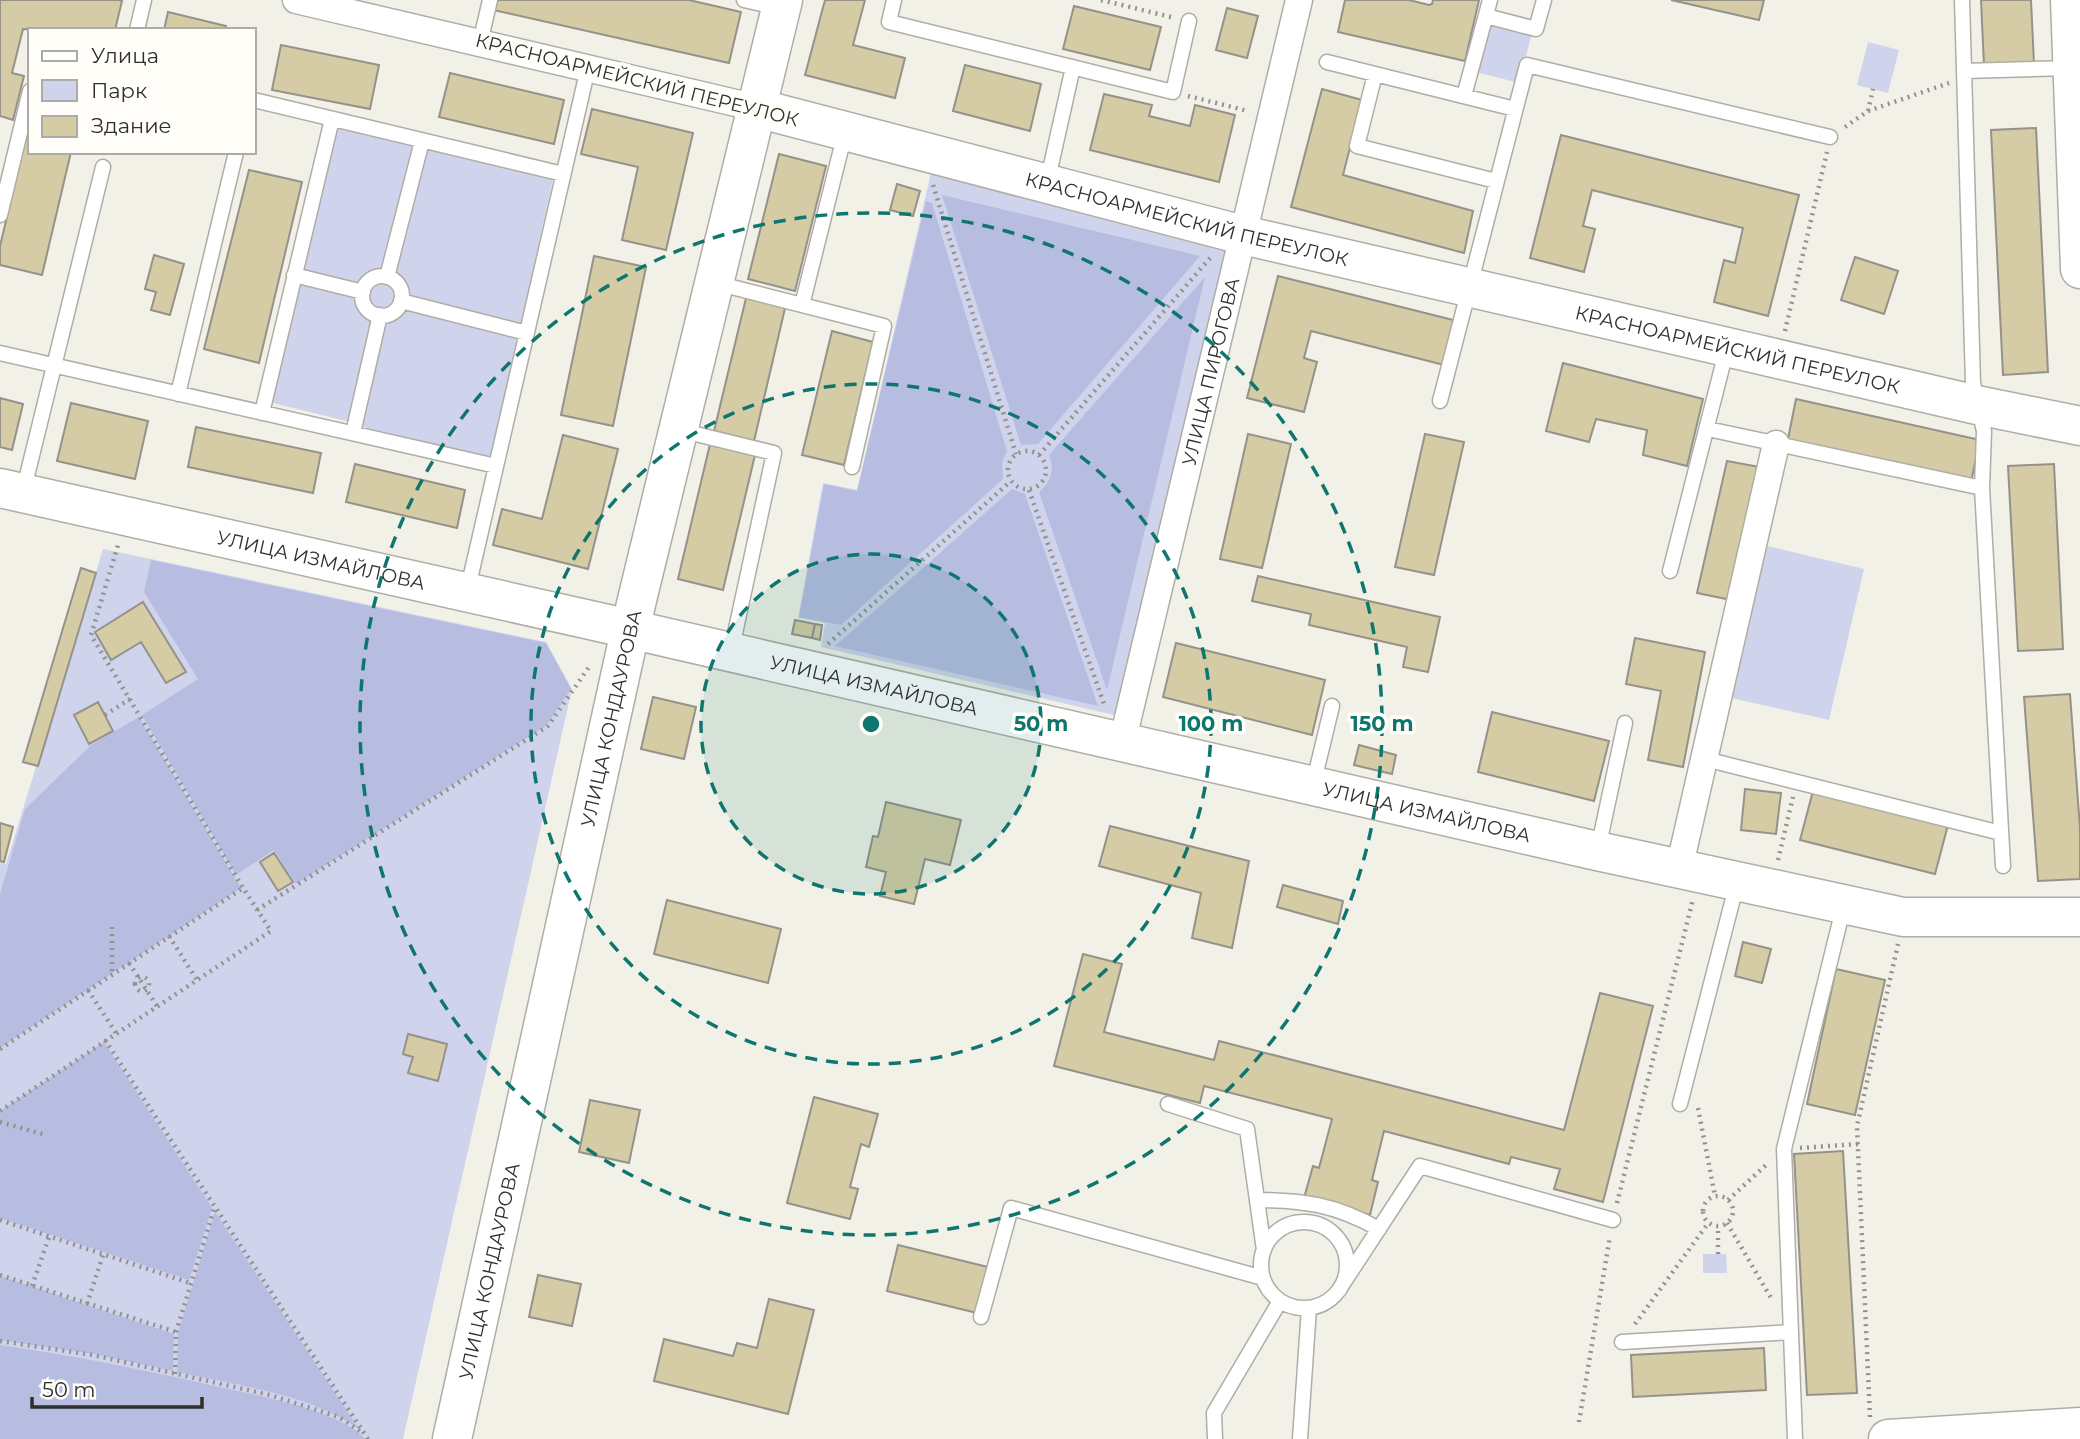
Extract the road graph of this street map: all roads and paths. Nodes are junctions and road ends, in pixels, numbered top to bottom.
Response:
1 (144, 0) edge
2 (489, 0) edge
3 (744, 0) edge
4 (894, 0) edge
5 (1101, 0) edge
6 (1490, 0) edge
7 (1544, 0) edge
8 (1962, 0) edge
9 (2070, 0) edge
10 (1294, 1) edge
11 (313, 2) edge
12 (782, 4) edge
13 (1486, 16) junction
14 (1189, 21) joint
15 (137, 28) edge
16 (480, 43) junction
17 (1327, 62) dead end
18 (1073, 67) junction
19 (588, 68) junction
20 (2074, 68) junction
21 (1375, 74) junction
22 (1964, 74) junction
23 (1873, 89) dead end
24 (1173, 92) junction
25 (1464, 96) junction
26 (28, 99) edge
27 (256, 100) edge
28 (757, 108) junction
29 (1515, 109) junction
30 (1248, 111) dead end
31 (1868, 111) junction
32 (332, 119) junction
33 (846, 132) junction
34 (1830, 137) junction
35 (422, 141) junction
36 (236, 154) edge
37 (103, 167) dead end
38 (563, 174) junction
39 (1496, 181) junction
40 (1047, 184) junction
41 (933, 185) dead end
42 (0, 215) edge
43 (1229, 244) junction
44 (2080, 269) edge
45 (294, 275) junction
46 (387, 277) junction
47 (714, 283) junction
48 (1468, 288) junction
49 (363, 292) junction
50 (401, 302) junction
51 (802, 305) junction
52 (380, 315) junction
53 (527, 333) junction
54 (1783, 339) dead end
55 (1727, 348) junction
56 (0, 353) edge
57 (54, 365) junction
58 (178, 394) junction
59 (1440, 401) dead end
60 (1977, 405) junction
61 (261, 413) junction
62 (2080, 426) edge
63 (678, 429) junction
64 (1708, 429) junction
65 (353, 433) junction
66 (1776, 444) junction
67 (1016, 453) junction
68 (1039, 455) junction
69 (496, 466) junction
70 (852, 467) dead end
71 (1011, 481) junction
72 (1982, 488) junction
73 (12, 490) edge
74 (1029, 490) junction
75 (126, 517) junction
76 (1670, 571) dead end
77 (467, 593) junction
78 (631, 630) junction
79 (822, 649) dead end
80 (731, 653) junction
81 (589, 667) dead end
82 (130, 699) junction
83 (1332, 706) dead end
84 (105, 715) dead end
85 (1625, 723) dead end
86 (1115, 729) junction
87 (1704, 759) junction
88 (1796, 782) junction
89 (1313, 786) junction
90 (2001, 833) junction
91 (1597, 851) junction
92 (1776, 866) dead end
93 (2003, 866) dead end
94 (1737, 882) junction
95 (1686, 884) junction
96 (243, 888) junction
97 (1844, 905) junction
98 (257, 910) junction
99 (2080, 917) edge
100 (111, 927) dead end
101 (169, 936) junction
102 (1899, 943) dead end
103 (129, 963) junction
104 (112, 974) junction
105 (138, 977) junction
106 (197, 979) junction
107 (88, 990) junction
108 (146, 990) junction
109 (157, 1006) junction
110 (116, 1033) junction
111 (105, 1040) junction
112 (0, 1049) edge
113 (1168, 1104) dead end
114 (1680, 1104) joint
115 (0, 1111) edge
116 (0, 1122) edge
117 (46, 1135) dead end
118 (1858, 1144) junction
119 (1784, 1149) junction
120 (1715, 1196) junction
121 (1257, 1200) junction
122 (1728, 1200) junction
123 (214, 1208) junction
124 (0, 1220) edge
125 (1613, 1220) junction
126 (1709, 1223) junction
127 (1727, 1223) junction
128 (1718, 1226) junction
129 (1379, 1228) junction
130 (49, 1236) junction
131 (1264, 1250) junction
132 (1718, 1254) dead end
133 (103, 1255) junction
134 (0, 1275) edge
135 (1263, 1278) junction
136 (190, 1283) junction
137 (1342, 1285) junction
138 (32, 1286) junction
139 (1280, 1301) junction
140 (87, 1304) junction
141 (1309, 1308) junction
142 (981, 1317) dead end
143 (176, 1332) junction
144 (1791, 1332) junction
145 (0, 1341) edge
146 (1622, 1342) joint
147 (175, 1374) junction
148 (1579, 1422) dead end
149 (2080, 1427) edge
150 (1879, 1433) edge
151 (366, 1437) edge
152 (452, 1439) edge
153 (1215, 1439) edge
154 (1300, 1439) edge
155 (1795, 1439) edge

1 - 15 lane
2 - 16 lane
3 - 12 lane
4 - 18 lane
5 - 14 path
6 - 13 lane
7 - 13 lane
8 - 22 lane
9 - 20 street
10 - 43 street, УЛИЦА ПИРОГОВА
11 - 16 street, КРАСНОАРМЕЙСКИЙ ПЕРЕУЛОК
12 - 28 street, УЛИЦА КОНДАУРОВА
13 - 25 lane
14 - 24 lane
16 - 19 street, КРАСНОАРМЕЙСКИЙ ПЕРЕУЛОК
17 - 21 lane
18 - 24 lane
18 - 40 lane
19 - 28 street, КРАСНОАРМЕЙСКИЙ ПЕРЕУЛОК
19 - 38 lane
20 - 22 lane
20 - 44 street
21 - 25 lane
21 - 39 lane
22 - 31 path
22 - 60 lane
23 - 31 path
24 - 30 path
25 - 29 lane
26 - 42 lane
27 - 32 lane
28 - 33 street, КРАСНОАРМЕЙСКИЙ ПЕРЕУЛОК
28 - 47 street, УЛИЦА КОНДАУРОВА
29 - 34 lane
29 - 39 lane
31 - 34 path
32 - 35 lane
32 - 45 lane
33 - 40 street, КРАСНОАРМЕЙСКИЙ ПЕРЕУЛОК
33 - 51 lane
34 - 54 path
35 - 38 lane
35 - 46 lane
36 - 58 lane
37 - 57 lane
38 - 53 lane
39 - 48 lane
40 - 43 street, КРАСНОАРМЕЙСКИЙ ПЕРЕУЛОК
41 - 67 path
43 - 48 street, КРАСНОАРМЕЙСКИЙ ПЕРЕУЛОК
43 - 68 path
43 - 86 street, УЛИЦА ПИРОГОВА
45 - 49 lane
45 - 61 lane
46 - 49 lane
46 - 50 lane
47 - 51 lane
47 - 63 street, УЛИЦА КОНДАУРОВА
48 - 55 street, КРАСНОАРМЕЙСКИЙ ПЕРЕУЛОК
48 - 59 lane
49 - 52 lane
50 - 52 lane
50 - 53 lane
51 - 70 lane
52 - 65 lane
53 - 69 lane
55 - 60 street, КРАСНОАРМЕЙСКИЙ ПЕРЕУЛОК
55 - 64 lane
56 - 57 lane
57 - 58 lane
57 - 73 lane
58 - 61 lane
60 - 62 street, КРАСНОАРМЕЙСКИЙ ПЕРЕУЛОК
60 - 72 lane
61 - 65 lane
63 - 78 street, УЛИЦА КОНДАУРОВА
63 - 80 lane
64 - 66 lane
64 - 76 lane
65 - 69 lane
66 - 72 lane
66 - 87 street
67 - 68 path
67 - 71 path
68 - 74 path
69 - 77 lane
71 - 74 path
71 - 79 path
72 - 90 lane
73 - 75 street, УЛИЦА ИЗМАЙЛОВА
74 - 86 path
75 - 77 street, УЛИЦА ИЗМАЙЛОВА
75 - 82 path
77 - 78 street, УЛИЦА ИЗМАЙЛОВА
78 - 80 street, УЛИЦА ИЗМАЙЛОВА
78 - 152 street, УЛИЦА КОНДАУРОВА
80 - 86 street, УЛИЦА ИЗМАЙЛОВА
81 - 98 path
82 - 84 path
82 - 96 path
83 - 89 lane
85 - 91 lane
86 - 89 street, УЛИЦА ИЗМАЙЛОВА
87 - 88 lane
87 - 95 street
88 - 90 lane
88 - 92 path
89 - 91 street, УЛИЦА ИЗМАЙЛОВА
90 - 93 lane
91 - 95 street, УЛИЦА ИЗМАЙЛОВА
94 - 95 street, УЛИЦА ИЗМАЙЛОВА
94 - 97 street, УЛИЦА ИЗМАЙЛОВА
94 - 114 lane
95 - 125 path
96 - 98 path
96 - 101 path
97 - 99 street, УЛИЦА ИЗМАЙЛОВА
97 - 119 lane
98 - 106 path
100 - 104 path
101 - 103 path
101 - 106 path
102 - 118 path
103 - 104 path
103 - 105 path
104 - 107 path
105 - 108 path
105 - 108 path
106 - 109 path
107 - 110 path
107 - 112 path
108 - 109 path
109 - 110 path
110 - 111 path
111 - 115 path
111 - 123 path
113 - 121 lane
114 - 120 path
116 - 117 path
118 - 119 path
118 - 150 path
119 - 122 path
119 - 144 lane
120 - 122 path
120 - 126 path
121 - 129 lane
121 - 131 lane
122 - 127 path
123 - 136 path
123 - 151 path
124 - 130 path
125 - 129 lane
125 - 148 path
126 - 128 path
126 - 146 path
127 - 128 path
127 - 144 path
128 - 132 path
129 - 137 lane
130 - 133 path
130 - 138 path
131 - 135 lane
131 - 137 lane
133 - 136 path
133 - 140 path
134 - 138 path
135 - 139 lane
135 - 142 lane
136 - 143 path
137 - 141 lane
138 - 140 path
139 - 141 lane
139 - 153 lane
140 - 143 path
141 - 154 lane
143 - 147 path
144 - 146 lane
144 - 155 lane
145 - 147 path
147 - 151 path
149 - 150 street

